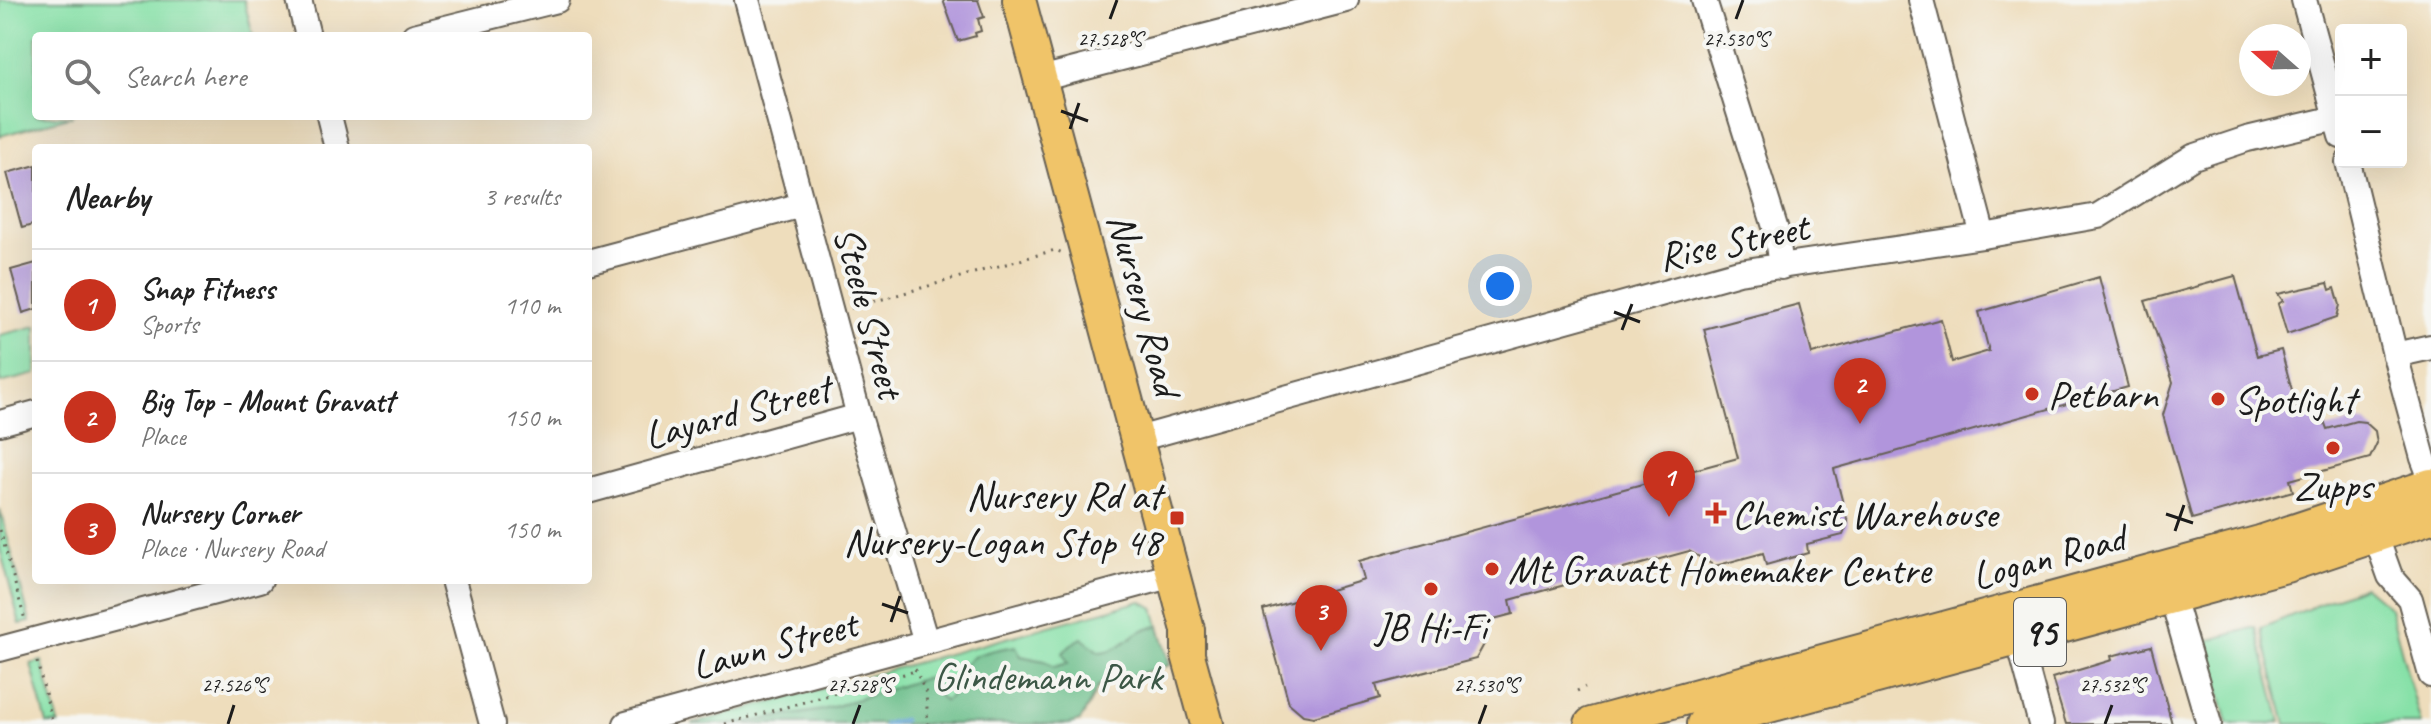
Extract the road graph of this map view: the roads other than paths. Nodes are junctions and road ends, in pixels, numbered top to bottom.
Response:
1 (299, 0) edge
2 (557, 0) edge
3 (747, 0) edge
4 (1019, 0) edge
5 (1346, 0) edge
6 (1704, 0) edge
7 (1921, 0) edge
8 (2304, 0) edge
9 (307, 32) edge
10 (430, 32) edge
11 (1040, 79) junction
12 (2335, 112) edge
13 (330, 120) edge
14 (2335, 128) edge
15 (336, 144) edge
16 (2349, 168) edge
17 (802, 205) junction
18 (1983, 236) junction
19 (592, 261) edge
20 (1781, 267) junction
21 (2431, 347) edge
22 (2395, 355) junction
23 (32, 414) edge
24 (859, 416) junction
25 (0, 423) edge
26 (1138, 439) junction
27 (2431, 482) edge
28 (592, 490) edge
29 (2431, 517) edge
30 (2376, 537) junction
31 (1173, 575) junction
32 (245, 584) edge
33 (454, 584) edge
34 (2172, 597) junction
35 (1188, 630) junction
36 (2018, 638) junction
37 (918, 644) junction
38 (0, 649) edge
39 (2431, 675) edge
40 (1715, 722) edge
41 (492, 724) edge
42 (626, 724) edge
43 (1207, 724) edge
44 (1223, 724) edge
45 (1591, 724) edge
46 (2041, 724) edge
47 (2209, 724) edge

1 - 9 street
2 - 10 street
3 - 17 street, Steele Street
4 - 11 main road, Nursery Road
5 - 11 street
6 - 20 street
7 - 18 street
8 - 12 street
11 - 26 main road, Nursery Road
13 - 15 street
14 - 18 street, Rise Street
16 - 22 street
17 - 19 street
17 - 24 street, Steele Street
18 - 20 street, Rise Street
20 - 26 street, Rise Street
21 - 22 street
22 - 27 street
23 - 25 street
24 - 28 street, Layard Street
24 - 37 street, Steele Street
26 - 31 main road, Nursery Road
27 - 45 main road, Logan Road / 95
29 - 30 main road, Logan Road / 95
30 - 34 main road, Logan Road / 95
30 - 39 street
31 - 35 main road, Nursery Road
31 - 37 street, Lawn Street
32 - 38 street
33 - 41 street
34 - 36 main road, Logan Road / 95
34 - 47 street
35 - 43 main road, Nursery Road
35 - 44 main road, Nursery Road
36 - 40 main road, Logan Road / 95
36 - 46 street
37 - 42 street, Lawn Street

